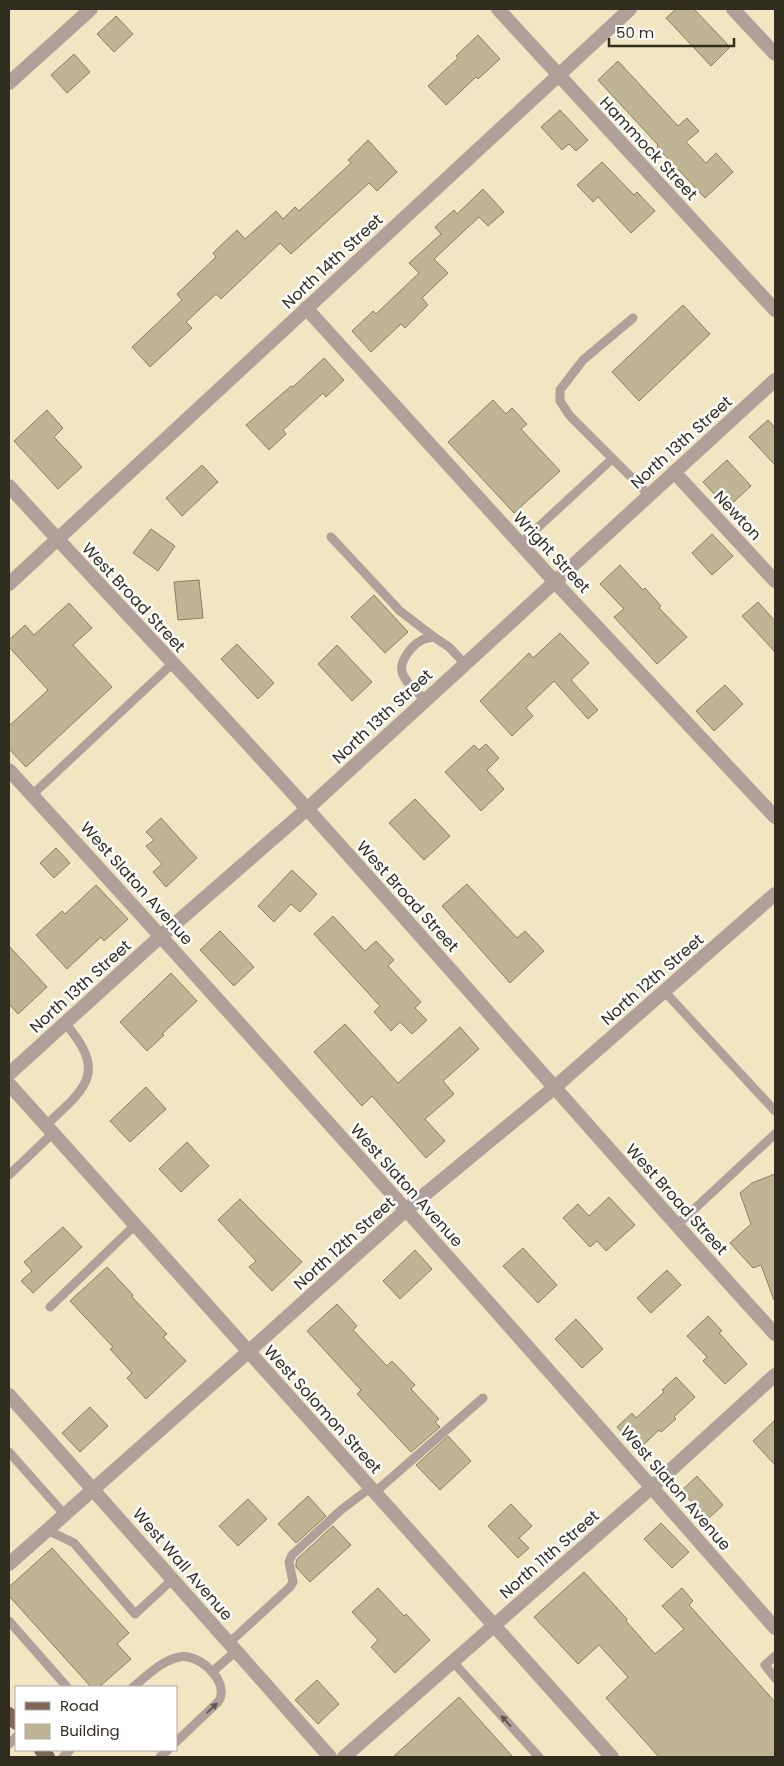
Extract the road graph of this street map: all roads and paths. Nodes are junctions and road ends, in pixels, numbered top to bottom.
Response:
1 (91, 9) edge
2 (498, 9) edge
3 (630, 9) edge
4 (733, 9) edge
5 (775, 54) edge
6 (558, 75) junction
7 (9, 83) edge
8 (306, 308) junction
9 (775, 310) edge
10 (633, 318) dead end
11 (775, 380) edge
12 (612, 459) junction
13 (674, 472) junction
14 (9, 486) edge
15 (648, 495) junction
16 (331, 537) dead end
17 (58, 540) junction
18 (520, 544) junction
19 (775, 581) edge
20 (555, 582) junction
21 (9, 584) edge
22 (434, 637) junction
23 (172, 664) junction
24 (465, 664) junction
25 (425, 700) junction
26 (9, 770) edge
27 (32, 795) junction
28 (307, 809) junction
29 (775, 817) edge
30 (775, 894) edge
31 (161, 936) junction
32 (664, 991) junction
33 (65, 1023) junction
34 (9, 1074) edge
35 (9, 1084) edge
36 (555, 1087) junction
37 (775, 1111) edge
38 (49, 1129) junction
39 (775, 1134) edge
40 (9, 1175) edge
41 (406, 1210) junction
42 (135, 1225) junction
43 (676, 1226) junction
44 (50, 1307) dead end
45 (775, 1334) edge
46 (248, 1352) junction
47 (775, 1375) edge
48 (9, 1395) edge
49 (482, 1398) dead end
50 (9, 1452) edge
51 (652, 1487) junction
52 (93, 1488) junction
53 (372, 1490) junction
54 (64, 1514) junction
55 (47, 1530) junction
56 (10, 1559) edge
57 (173, 1579) junction
58 (9, 1621) edge
59 (493, 1626) junction
60 (775, 1628) edge
61 (233, 1647) junction
62 (775, 1656) edge
63 (453, 1662) junction
64 (212, 1672) junction
65 (775, 1678) edge
66 (66, 1686) edge
67 (134, 1686) edge
68 (178, 1740) edge
69 (330, 1757) edge
70 (344, 1757) edge
71 (539, 1757) edge
72 (612, 1757) edge

1 - 7 street
2 - 6 street, Hammock Street
3 - 6 street, North 14th Street
4 - 5 street
6 - 8 street, North 14th Street
6 - 9 street, Hammock Street
8 - 17 street, North 14th Street
8 - 18 street, Wright Street
10 - 12 lane
11 - 13 street, North 13th Street
12 - 15 lane
12 - 18 lane
13 - 15 street, North 13th Street
13 - 19 street, Newton
14 - 17 street, West Broad Street
15 - 20 street, North 13th Street
16 - 22 lane
17 - 21 street, North 14th Street
17 - 23 street, West Broad Street
18 - 20 street, Wright Street
20 - 24 street, North 13th Street
20 - 29 street, Wright Street
22 - 24 lane
22 - 25 lane
23 - 27 lane
23 - 28 street, West Broad Street
24 - 25 street, North 13th Street
25 - 28 street, North 13th Street
26 - 27 street, West Slaton Avenue
27 - 31 street, West Slaton Avenue
28 - 31 street, North 13th Street
28 - 36 street, West Broad Street
30 - 32 street, North 12th Street
31 - 33 street, North 13th Street
31 - 41 street, West Slaton Avenue
32 - 36 street, North 12th Street
32 - 37 lane
33 - 34 street, North 13th Street
33 - 38 lane
35 - 38 street, West Solomon Street
36 - 41 street, North 12th Street
36 - 43 street, West Broad Street
38 - 40 lane
38 - 42 street, West Solomon Street
39 - 43 lane
41 - 46 street, North 12th Street
41 - 51 street, West Slaton Avenue
42 - 44 lane
42 - 46 street, West Solomon Street
43 - 45 street, West Broad Street
46 - 52 street, North 12th Street
46 - 53 street, West Solomon Street
47 - 51 street, North 11th Street
48 - 52 street, West Wall Avenue
49 - 53 lane
50 - 54 lane
51 - 59 street, North 11th Street
51 - 60 street, West Slaton Avenue
52 - 54 street, North 12th Street
52 - 57 street, West Wall Avenue
53 - 59 street, West Solomon Street
53 - 61 lane
54 - 55 street, North 12th Street
55 - 56 street, North 12th Street
55 - 57 lane
57 - 61 street, West Wall Avenue
58 - 66 lane
59 - 63 street, North 11th Street
59 - 72 street, West Solomon Street
61 - 64 lane
61 - 69 street, West Wall Avenue
62 - 65 lane
63 - 70 street, North 11th Street
71 -> 63 lane
64 - 67 lane
68 -> 64 lane

